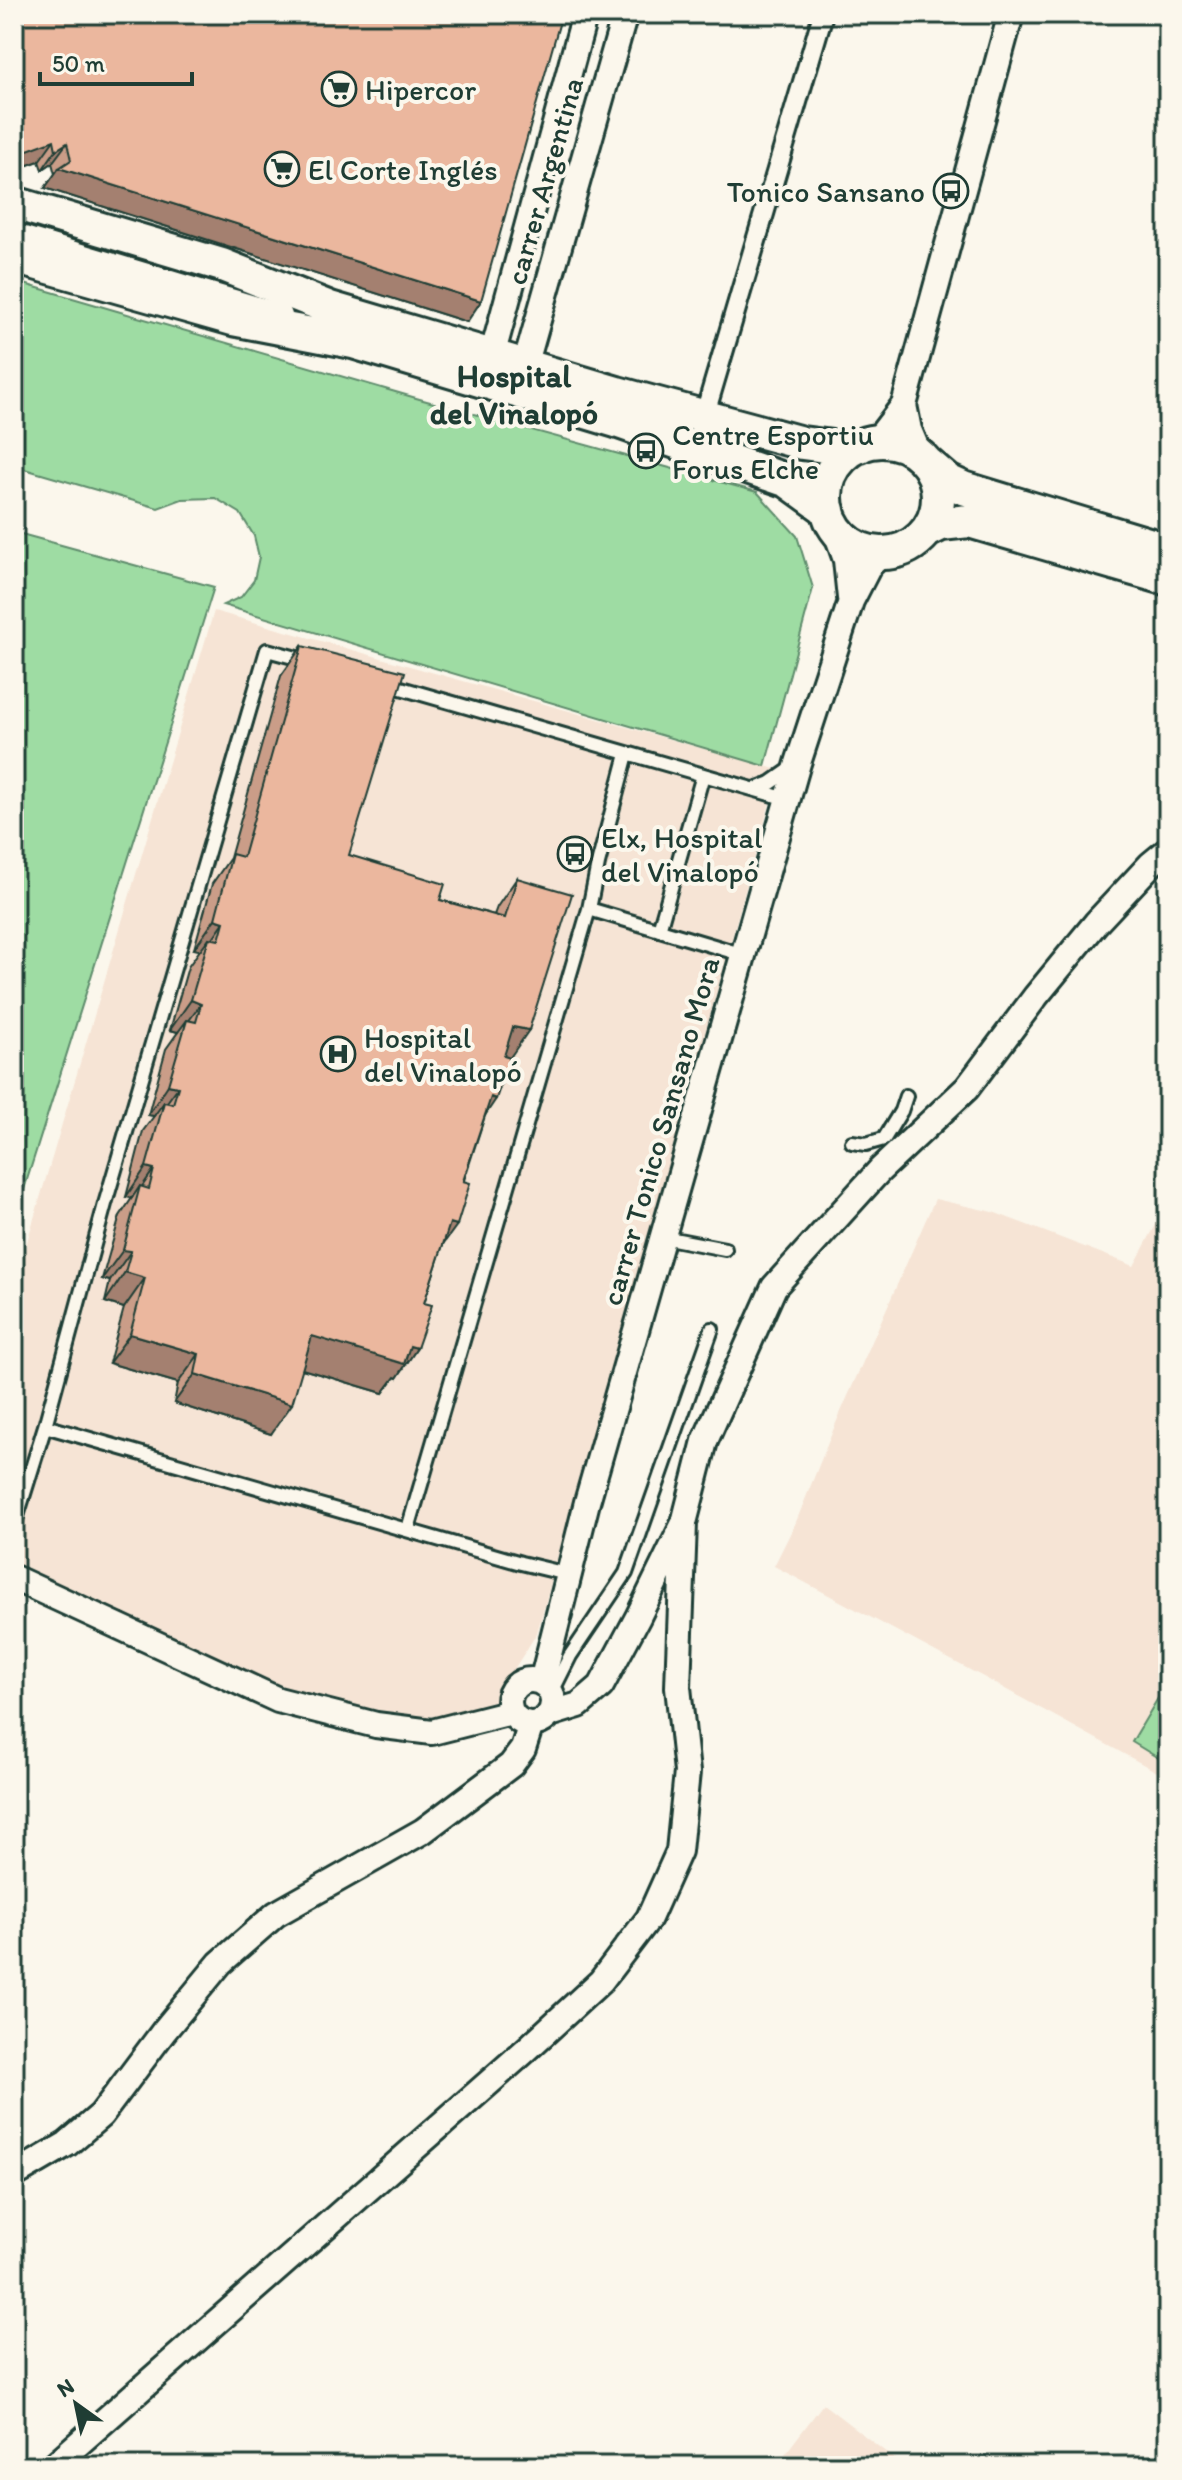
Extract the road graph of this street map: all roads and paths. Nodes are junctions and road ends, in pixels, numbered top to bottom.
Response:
1 (585, 14) edge
2 (625, 14) edge
3 (823, 14) edge
4 (1011, 14) edge
5 (14, 203) edge
6 (14, 222) edge
7 (14, 236) edge
8 (14, 257) edge
9 (330, 308) junction
10 (353, 342) junction
11 (492, 356) junction
12 (525, 366) junction
13 (904, 405) junction
14 (704, 417) junction
15 (865, 444) junction
16 (924, 460) junction
17 (831, 518) junction
18 (927, 531) junction
19 (1168, 550) edge
20 (883, 553) junction
21 (1168, 579) edge
22 (851, 601) junction
23 (327, 667) edge
24 (373, 680) edge
25 (627, 754) junction
26 (798, 763) junction
27 (703, 775) junction
28 (755, 789) junction
29 (787, 799) junction
30 (1168, 850) edge
31 (589, 909) junction
32 (659, 930) junction
33 (744, 955) junction
34 (906, 1096) dead end
35 (852, 1142) dead end
36 (663, 1237) junction
37 (725, 1249) dead end
38 (712, 1329) dead end
39 (45, 1426) junction
40 (684, 1523) junction
41 (14, 1526) edge
42 (408, 1529) junction
43 (567, 1574) junction
44 (14, 1578) edge
45 (537, 1705) junction
46 (14, 2175) edge
47 (53, 2466) edge

1 - 11 street, carrer Argentina
2 - 12 street, carrer Argentina
3 - 14 street
4 - 13 street
5 - 9 main road
6 - 9 street
7 - 10 street
8 - 10 main road
9 - 11 main road
10 - 17 main road
11 - 12 main road
12 - 14 main road
13 - 15 street
13 - 16 street
14 - 15 main road
15 - 16 main road
15 - 17 main road
16 - 18 main road
16 - 19 main road
17 - 20 main road
17 - 22 street, carrer Tonico Sansano Mora
18 - 20 main road
18 - 21 main road
20 - 22 street, carrer Tonico Sansano Mora
22 - 26 street, carrer Tonico Sansano Mora
23 - 39 lane
24 - 25 lane
25 - 27 lane
25 - 31 lane
26 - 28 lane
26 - 29 street, carrer Tonico Sansano Mora
27 - 28 lane
27 - 32 lane
28 - 29 lane
29 - 33 street, carrer Tonico Sansano Mora
30 - 40 street
31 - 32 lane
31 - 42 lane
32 - 33 lane
33 - 36 street, carrer Tonico Sansano Mora
34 - 35 lane
36 - 37 lane
36 - 43 street, carrer Tonico Sansano Mora
38 - 45 lane
39 - 41 lane
39 - 42 lane
40 - 45 street
40 - 47 street
42 - 43 lane
43 - 45 street, carrer Tonico Sansano Mora
44 - 45 street
45 - 46 street, carrer Tonico Sansano Mora

